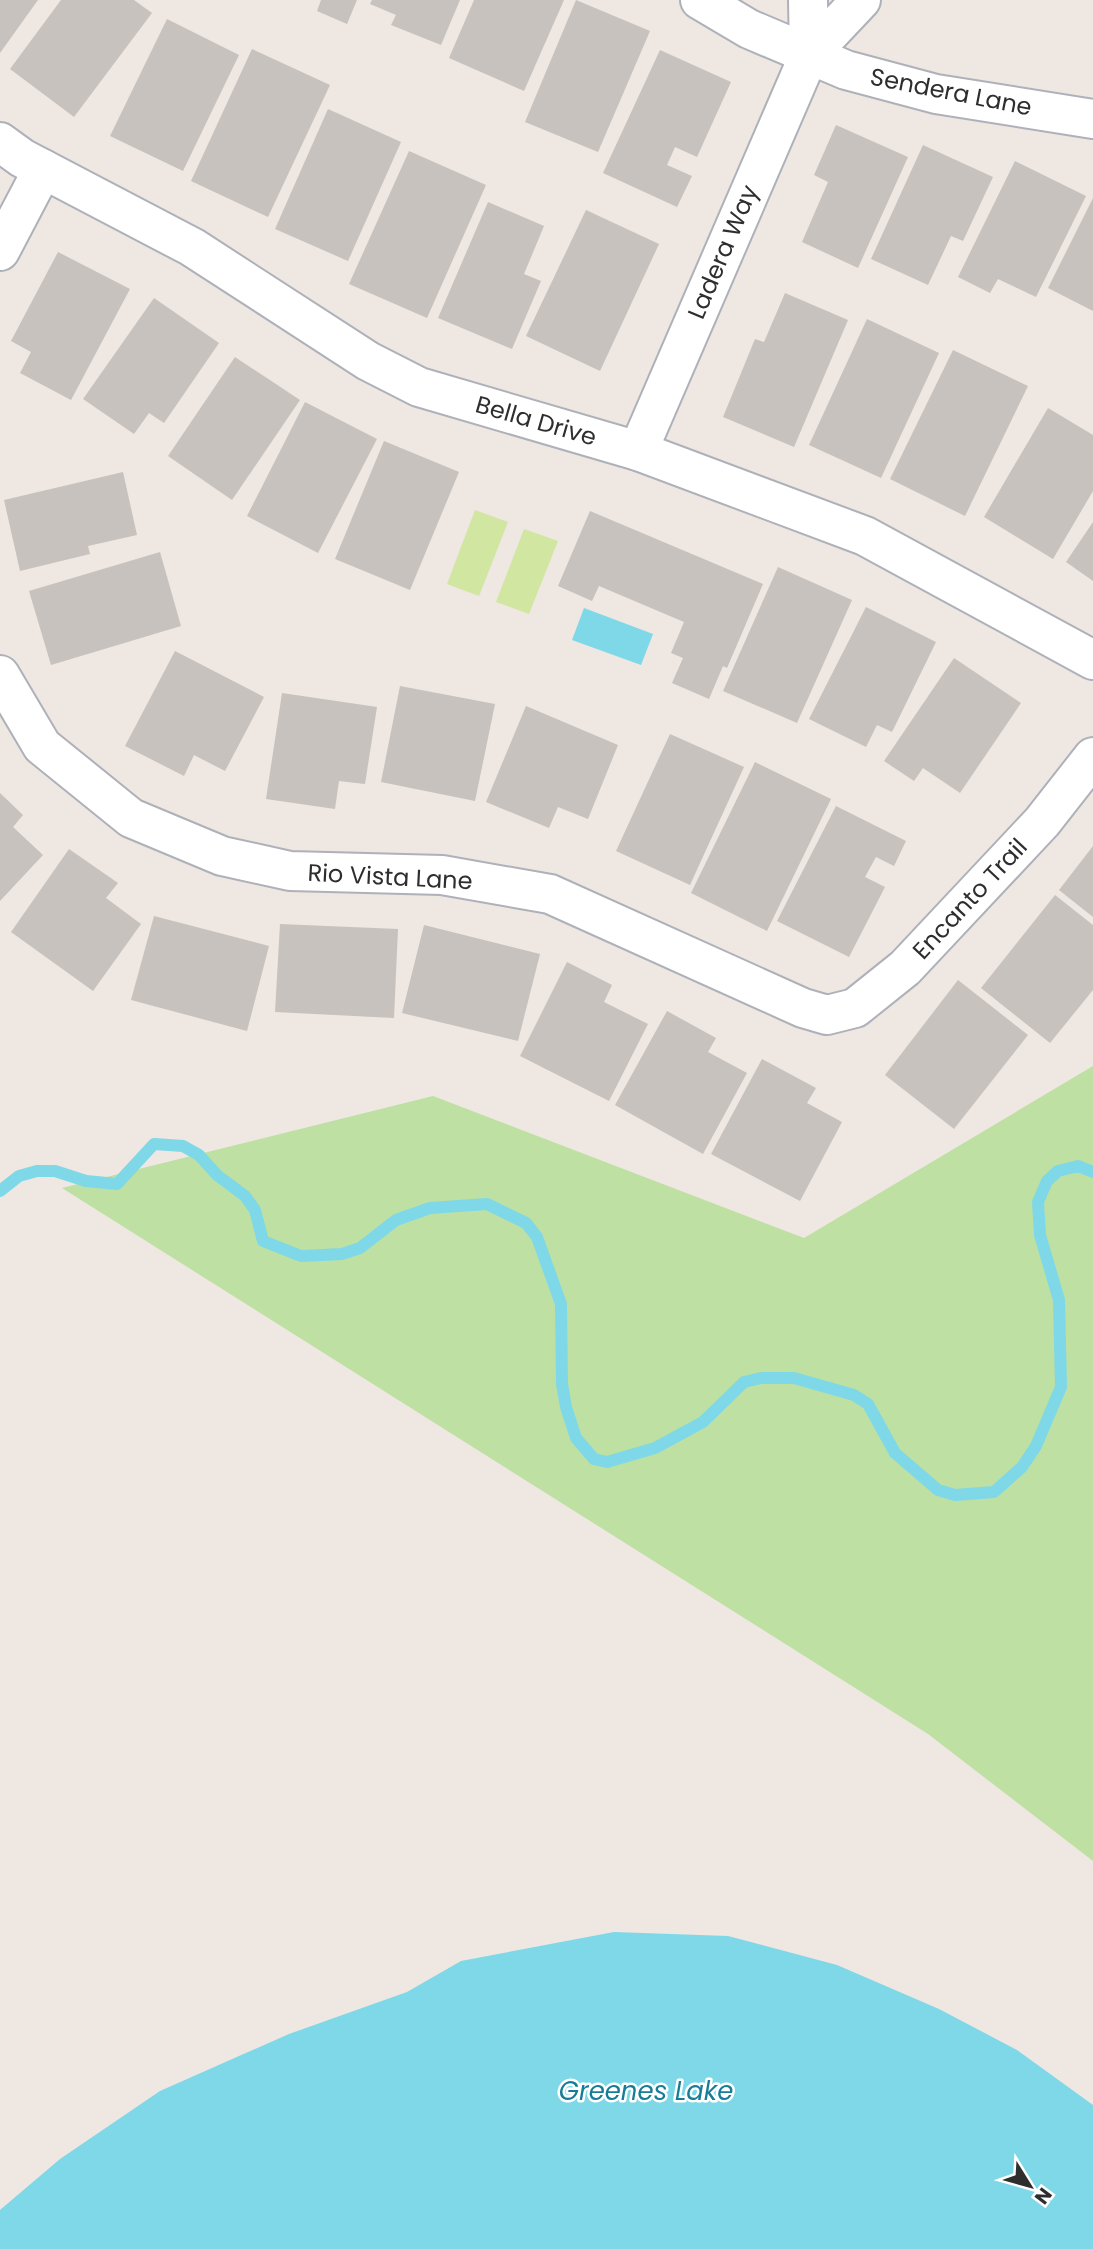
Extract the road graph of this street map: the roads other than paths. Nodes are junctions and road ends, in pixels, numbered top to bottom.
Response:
1 (700, 0) edge
2 (808, 0) edge
3 (861, 0) edge
4 (809, 54) junction
5 (1093, 119) edge
6 (0, 142) edge
7 (43, 169) junction
8 (0, 251) edge
9 (638, 451) junction
10 (1093, 660) edge
11 (0, 676) edge
12 (1093, 757) edge
13 (827, 1015) joint

1 - 4 street, Sendera Lane
2 - 4 street, Ladera Way
3 - 4 street, Ladera Way
4 - 5 street, Sendera Lane
4 - 9 street, Ladera Way
6 - 7 street, Bella Drive
7 - 8 street
7 - 9 street, Bella Drive
9 - 10 street, Bella Drive
11 - 13 street, Rio Vista Lane
12 - 13 street, Encanto Trail

